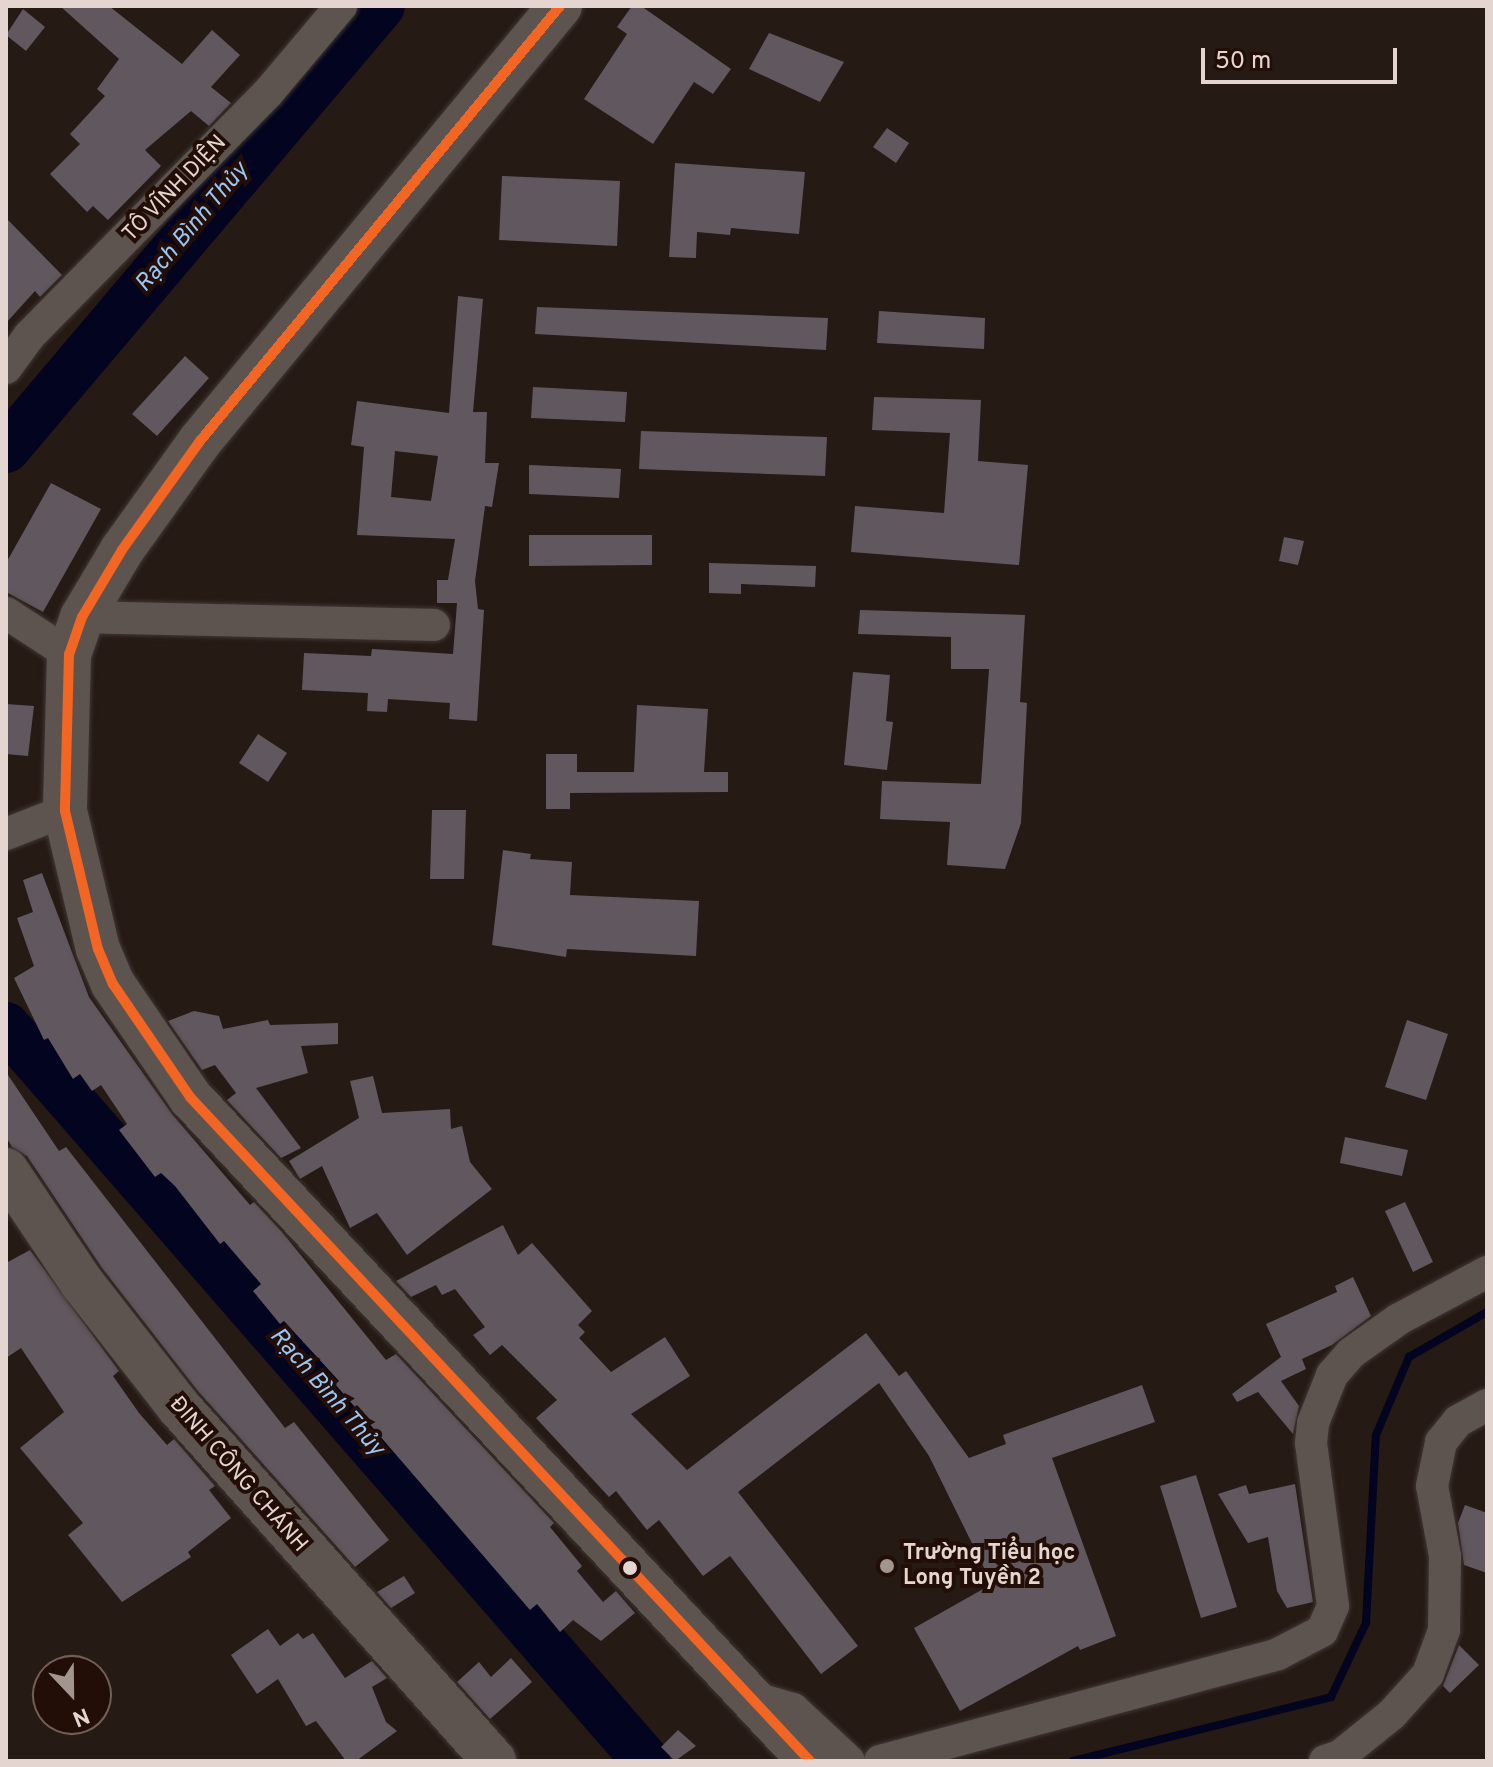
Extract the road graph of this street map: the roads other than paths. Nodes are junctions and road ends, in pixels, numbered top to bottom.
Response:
1 (341, 6) edge
2 (560, 6) edge
3 (6, 368) edge
4 (6, 613) edge
5 (434, 625) dead end
6 (75, 636) junction
7 (65, 811) junction
8 (6, 834) edge
9 (6, 1170) edge
10 (1487, 1272) edge
11 (1487, 1405) edge
12 (747, 1696) junction
13 (806, 1756) edge
14 (494, 1761) edge
15 (849, 1761) edge
16 (880, 1761) edge
17 (1325, 1761) edge

1 - 3 street, TÔ VĨNH DIỆN
2 - 6 main road
4 - 6 street
5 - 6 street
6 - 7 main road
7 - 8 street
7 - 12 main road
9 - 14 main road, ĐINH CÔNG CHÁNH
10 - 16 street
11 - 17 street
12 - 13 main road
12 - 15 street

